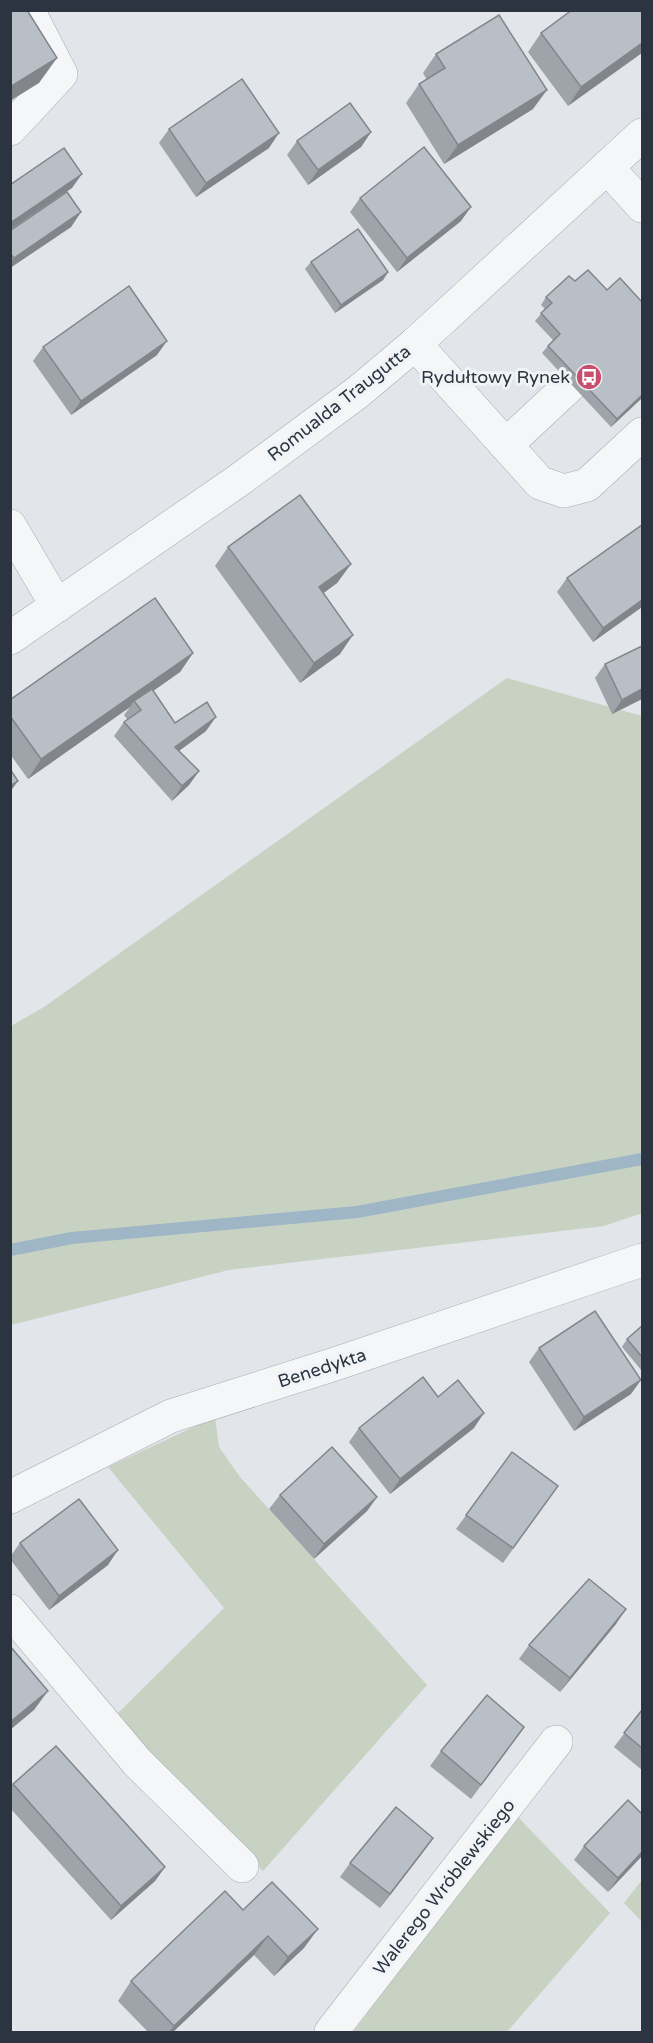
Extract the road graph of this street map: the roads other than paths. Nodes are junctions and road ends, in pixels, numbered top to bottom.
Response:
1 (27, 10) edge
2 (10, 129) edge
3 (642, 135) edge
4 (607, 167) junction
5 (642, 206) edge
6 (642, 318) edge
7 (415, 344) junction
8 (642, 434) edge
9 (506, 445) junction
10 (10, 526) edge
11 (57, 606) junction
12 (10, 638) edge
13 (642, 1260) edge
14 (10, 1497) edge
15 (10, 1611) edge
16 (556, 1742) dead end
17 (242, 1866) dead end
18 (332, 2032) edge

1 - 2 street
3 - 4 street, Romualda Traugutta
4 - 5 street
4 - 7 street, Romualda Traugutta
6 - 9 street
7 - 9 street
7 - 11 street, Romualda Traugutta
8 - 9 street
10 - 11 street
11 - 12 street, Romualda Traugutta
13 - 14 street, Benedykta
15 - 17 street
16 - 18 street, Walerego Wróblewskiego

